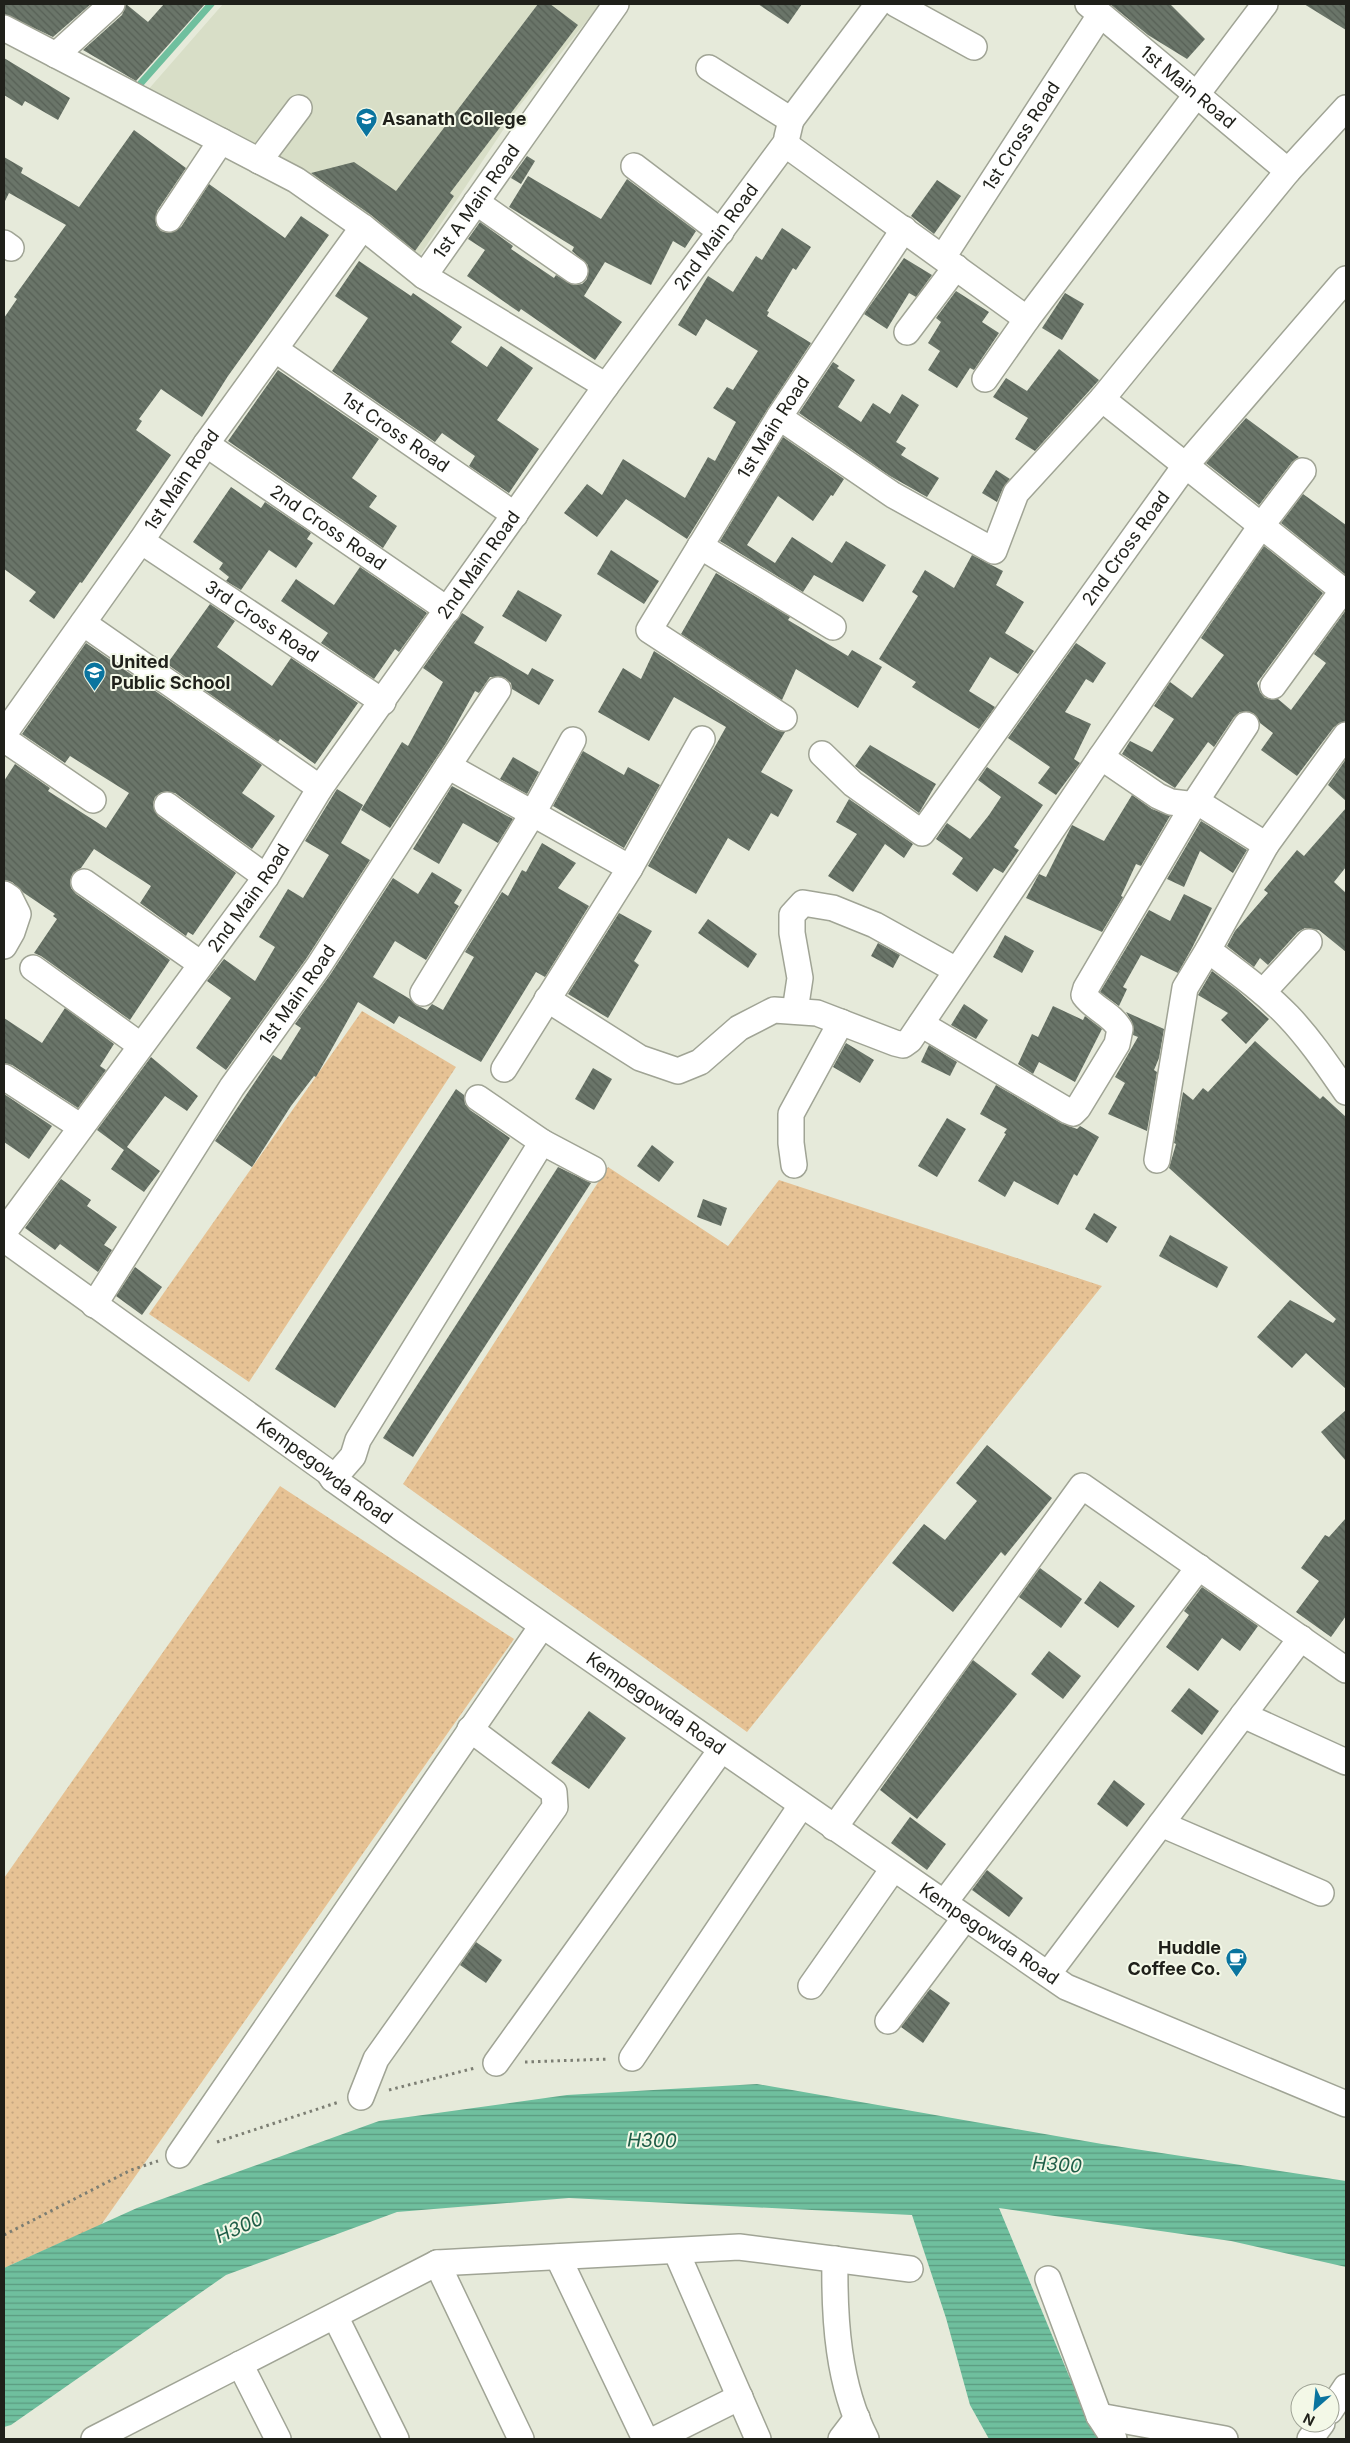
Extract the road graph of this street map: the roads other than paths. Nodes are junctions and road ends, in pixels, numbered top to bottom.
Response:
1 (112, 4) edge
2 (878, 4) edge
3 (896, 4) edge
4 (1264, 4) edge
5 (608, 7) edge
6 (1094, 10) edge
7 (4, 28) edge
8 (974, 47) dead end
9 (56, 55) junction
10 (709, 68) dead end
11 (1196, 93) junction
12 (299, 108) dead end
13 (1346, 108) edge
14 (791, 120) junction
15 (221, 141) junction
16 (785, 144) junction
17 (259, 161) junction
18 (634, 166) dead end
19 (1288, 171) junction
20 (476, 202) junction
21 (169, 219) dead end
22 (362, 227) junction
23 (904, 229) junction
24 (721, 232) junction
25 (950, 262) junction
26 (575, 270) dead end
27 (424, 276) junction
28 (1343, 288) edge
29 (1027, 319) junction
30 (907, 332) dead end
31 (276, 350) junction
32 (985, 379) dead end
33 (606, 386) junction
34 (1102, 399) junction
35 (779, 417) junction
36 (206, 444) junction
37 (1185, 466) junction
38 (1303, 471) dead end
39 (515, 515) junction
40 (1261, 526) junction
41 (141, 541) junction
42 (700, 546) junction
43 (1344, 592) edge
44 (448, 610) junction
45 (84, 623) junction
46 (833, 627) dead end
47 (1273, 686) dead end
48 (498, 690) dead end
49 (383, 702) junction
50 (784, 718) dead end
51 (1246, 725) dead end
52 (4, 734) edge
53 (4, 739) edge
54 (702, 739) dead end
55 (1346, 739) edge
56 (573, 740) dead end
57 (822, 754) dead end
58 (1101, 757) junction
59 (448, 766) junction
60 (320, 788) junction
61 (93, 800) dead end
62 (1194, 804) junction
63 (167, 805) dead end
64 (533, 813) junction
65 (1266, 845) junction
66 (630, 868) junction
67 (266, 876) junction
68 (84, 882) dead end
69 (4, 894) edge
70 (1309, 942) dead end
71 (4, 946) edge
72 (1208, 950) junction
73 (201, 964) junction
74 (33, 968) dead end
75 (956, 970) junction
76 (1263, 992) junction
77 (423, 993) dead end
78 (547, 999) junction
79 (794, 1011) junction
80 (841, 1022) junction
81 (921, 1024) junction
82 (140, 1045) junction
83 (504, 1069) dead end
84 (4, 1077) edge
85 (1346, 1092) edge
86 (478, 1098) dead end
87 (80, 1127) junction
88 (542, 1142) junction
89 (1157, 1160) dead end
90 (794, 1165) dead end
91 (593, 1169) dead end
92 (4, 1232) edge
93 (4, 1239) edge
94 (94, 1304) junction
95 (330, 1475) junction
96 (1199, 1567) junction
97 (542, 1626) junction
98 (1301, 1638) junction
99 (1346, 1670) edge
100 (1243, 1716) junction
101 (470, 1730) junction
102 (720, 1750) junction
103 (1346, 1762) edge
104 (802, 1806) junction
105 (1161, 1824) junction
106 (834, 1828) junction
107 (893, 1869) junction
108 (1321, 1893) dead end
109 (944, 1904) junction
110 (965, 1918) junction
111 (1048, 1974) junction
112 (811, 1986) dead end
113 (888, 2021) dead end
114 (632, 2058) road end
115 (496, 2063) road end
116 (361, 2097) road end
117 (1346, 2104) edge
118 (178, 2155) road end
119 (676, 2251) junction
120 (558, 2257) junction
121 (836, 2259) junction
122 (437, 2263) junction
123 (910, 2269) dead end
124 (1048, 2279) dead end
125 (335, 2316) junction
126 (240, 2364) junction
127 (740, 2397) junction
128 (1099, 2416) junction
129 (862, 2429) edge
130 (94, 2439) edge
131 (278, 2439) edge
132 (396, 2439) edge
133 (521, 2439) edge
134 (646, 2439) edge
135 (656, 2439) edge
136 (758, 2439) edge
137 (841, 2439) edge
138 (1114, 2439) edge
139 (1224, 2439) edge

1 - 9 street
2 - 14 street
3 - 8 street
4 - 11 street
5 - 20 street, 1st A Main Road
6 - 11 street, 1st Main Road
6 - 25 street, 1st Cross Road
7 - 9 street
9 - 15 street
10 - 14 street
11 - 19 street, 1st Main Road
11 - 29 street
12 - 17 street
13 - 19 street
14 - 16 street
15 - 17 street
15 - 21 street
16 - 23 street
16 - 24 street, 2nd Main Road
17 - 22 street
18 - 24 street
19 - 34 street
20 - 26 street
20 - 27 street, 1st A Main Road
22 - 27 street
22 - 31 street, 1st Main Road
23 - 25 street
23 - 35 street, 1st Main Road
24 - 33 street, 2nd Main Road
25 - 29 street
25 - 30 street, 1st Cross Road
27 - 33 street
28 - 37 street, 2nd Cross Road
29 - 32 street
31 - 36 street, 1st Main Road
31 - 39 street, 1st Cross Road
33 - 39 street, 2nd Main Road
34 - 35 street
34 - 37 street
35 - 42 street, 1st Main Road
36 - 41 street, 1st Main Road
36 - 44 street, 2nd Cross Road
37 - 40 street
37 - 57 street, 2nd Cross Road
38 - 40 street
39 - 44 street, 2nd Main Road
40 - 43 street
40 - 58 street
41 - 45 street, 1st Main Road
41 - 49 street, 3rd Cross Road
42 - 46 street
42 - 50 street, 1st Main Road
43 - 47 street
44 - 49 street, 2nd Main Road
45 - 52 street, 1st Main Road
45 - 60 street
48 - 59 street, 1st Main Road
49 - 60 street, 2nd Main Road
51 - 62 street
53 - 61 street
54 - 66 street
55 - 65 street
56 - 64 street
58 - 62 street
58 - 75 street
59 - 64 street
59 - 94 street, 1st Main Road
60 - 67 street, 2nd Main Road
62 - 65 street
62 - 81 street
63 - 67 street
64 - 66 street
64 - 77 street
65 - 72 street
66 - 78 street
67 - 73 street, 2nd Main Road
68 - 73 street
69 - 71 street
70 - 76 street
72 - 76 street
72 - 89 street
73 - 82 street, 2nd Main Road
74 - 82 street
75 - 79 street
75 - 81 street
76 - 85 street
78 - 79 street
78 - 83 street
79 - 80 street
80 - 81 street
80 - 90 street
82 - 87 street, 2nd Main Road
84 - 87 street
86 - 88 street
87 - 92 street, 2nd Main Road
88 - 91 street
88 - 95 street
93 - 94 street, Kempegowda Road
94 - 95 street, Kempegowda Road
95 - 97 street, Kempegowda Road
96 - 98 street
96 - 106 street
96 - 109 street
97 - 101 street
97 - 102 street, Kempegowda Road
98 - 99 street
98 - 100 street
100 - 103 street
100 - 105 street
101 - 116 street
101 - 118 street
102 - 104 street, Kempegowda Road
102 - 115 street
104 - 106 street, Kempegowda Road
104 - 114 street
105 - 108 street
105 - 111 street
106 - 107 street, Kempegowda Road
107 - 109 street, Kempegowda Road
107 - 112 street
109 - 110 street, Kempegowda Road
110 - 111 street, Kempegowda Road
110 - 113 street
111 - 117 street, Kempegowda Road
119 - 120 street
119 - 121 street
119 - 127 street
120 - 122 street
120 - 134 street
121 - 123 street
121 - 129 street
122 - 125 street
122 - 133 street
124 - 128 street
125 - 126 street
125 - 132 street
126 - 130 street
126 - 131 street
127 - 135 street
127 - 136 street
128 - 138 street
128 - 139 street
129 - 137 street

